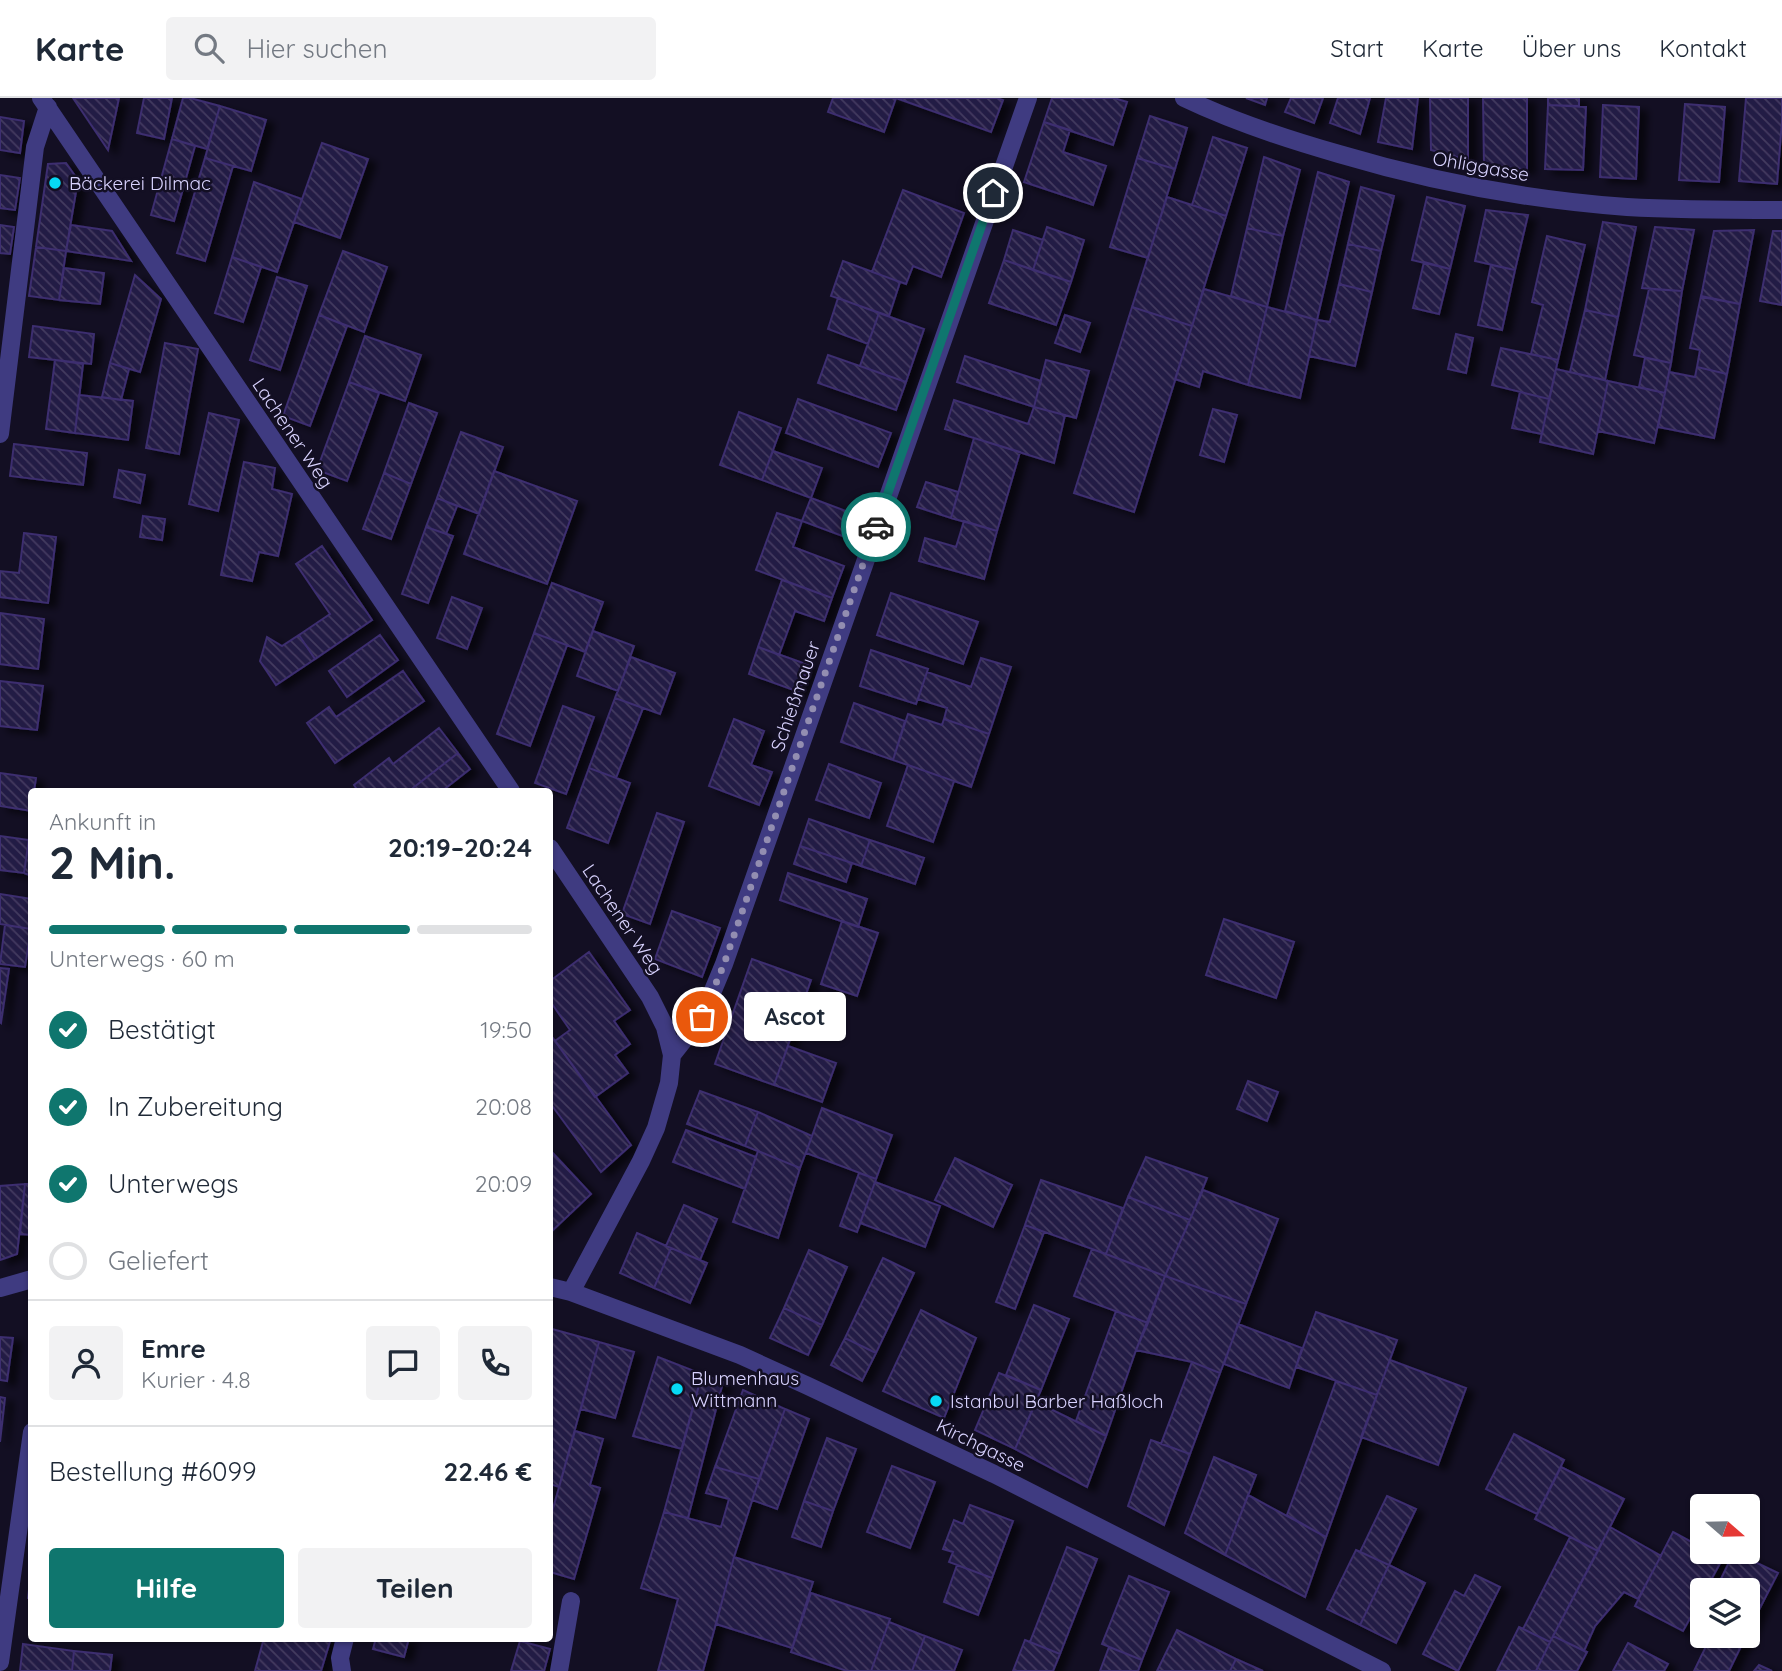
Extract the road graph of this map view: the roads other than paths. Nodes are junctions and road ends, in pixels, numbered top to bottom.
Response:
1 (1027, 98) edge
2 (1184, 98) edge
3 (45, 103) edge
4 (1782, 210) edge
5 (0, 434) edge
6 (509, 788) edge
7 (553, 852) edge
8 (672, 1055) junction
9 (28, 1280) edge
10 (0, 1288) edge
11 (553, 1288) edge
12 (571, 1292) junction
13 (28, 1461) edge
14 (571, 1601) dead end
15 (344, 1642) edge
16 (0, 1662) edge
17 (1362, 1666) edge
18 (342, 1671) edge
19 (559, 1671) edge
20 (1382, 1671) edge

1 - 8 street, Schießmauer
2 - 4 street, Ohliggasse
3 - 5 street
3 - 6 street, Lachener Weg
7 - 8 street, Lachener Weg
8 - 12 street
9 - 10 street
11 - 12 street, Kirchgasse
12 - 17 street, Kirchgasse
13 - 16 street
14 - 19 street
15 - 18 street
17 - 20 street, Kirchgasse

